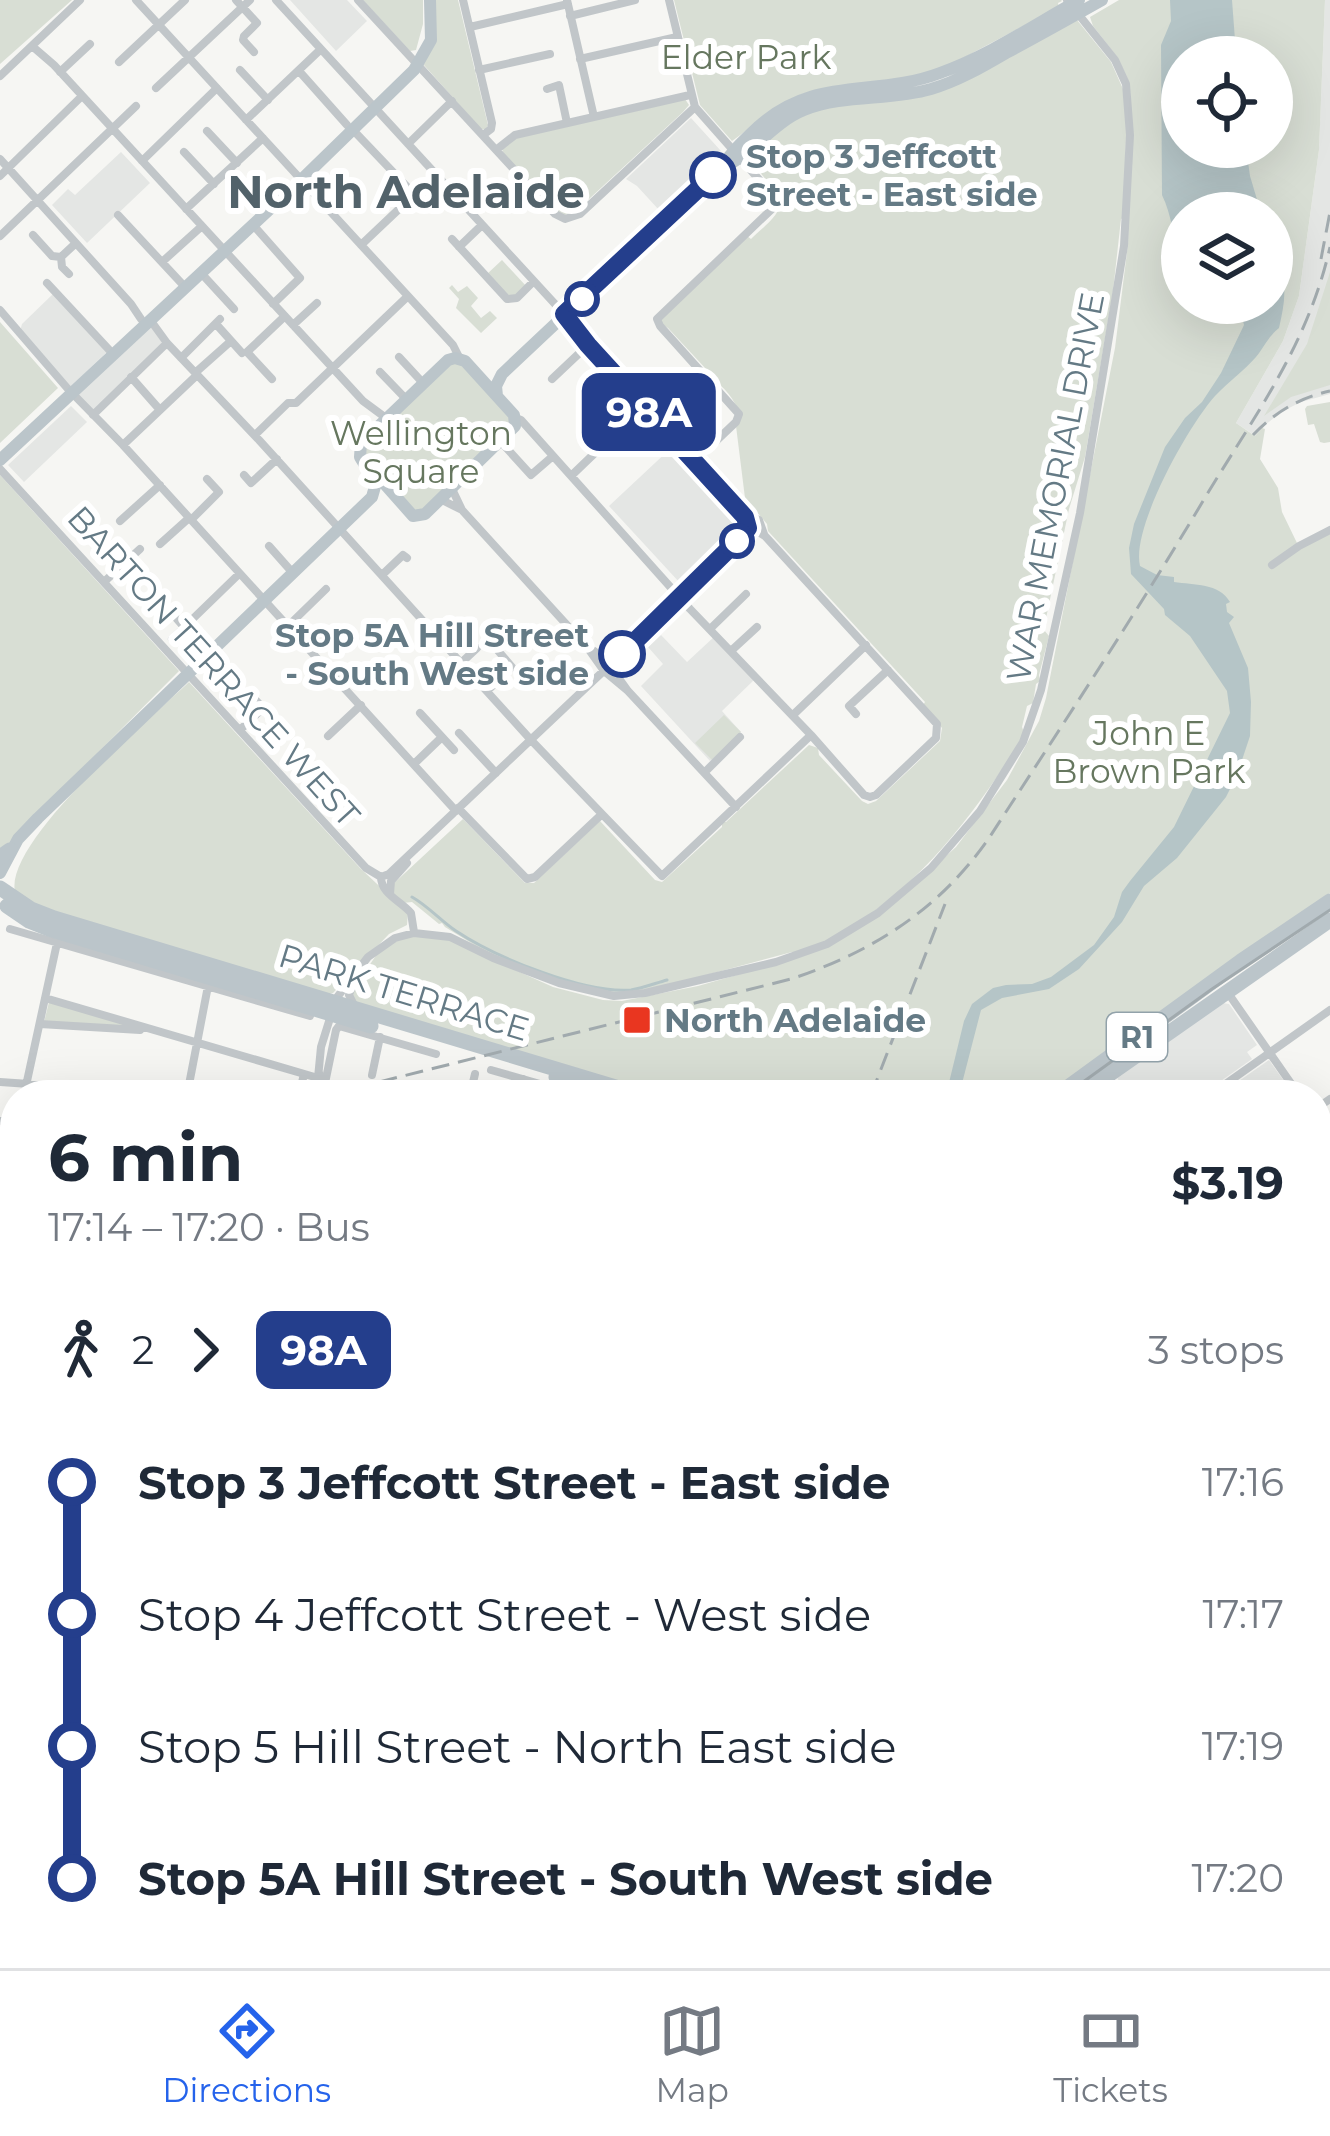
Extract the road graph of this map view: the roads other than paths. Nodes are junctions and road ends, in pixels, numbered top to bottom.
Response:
1 (80, 0) edge
2 (136, 0) edge
3 (184, 0) edge
4 (276, 0) edge
5 (358, 0) edge
6 (430, 0) edge
7 (464, 0) edge
8 (635, 0) edge
9 (669, 0) edge
10 (1101, 1) edge
11 (243, 2) edge
12 (567, 2) edge
13 (1073, 5) edge
14 (570, 16) junction
15 (159, 25) junction
16 (470, 27) junction
17 (1094, 33) junction
18 (677, 37) junction
19 (34, 44) junction
20 (90, 44) dead end
21 (321, 50) junction
22 (254, 52) dead end
23 (550, 54) dead end
24 (188, 57) junction
25 (580, 58) junction
26 (119, 62) dead end
27 (416, 63) junction
28 (57, 69) junction
29 (240, 70) dead end
30 (479, 70) junction
31 (298, 71) junction
32 (0, 76) edge
33 (156, 88) dead end
34 (217, 88) junction
35 (547, 88) dead end
36 (690, 95) junction
37 (82, 96) junction
38 (268, 100) junction
39 (452, 101) junction
40 (373, 105) junction
41 (136, 106) dead end
42 (694, 107) junction
43 (594, 117) junction
44 (246, 120) junction
45 (567, 123) junction
46 (350, 127) junction
47 (112, 129) junction
48 (207, 131) dead end
49 (484, 135) junction
50 (263, 138) junction
51 (408, 144) junction
52 (496, 150) junction
53 (184, 152) dead end
54 (736, 155) junction
55 (0, 159) edge
56 (142, 161) junction
57 (237, 163) junction
58 (8, 168) junction
59 (436, 174) junction
60 (0, 176) edge
61 (299, 177) junction
62 (214, 184) junction
63 (415, 194) junction
64 (37, 201) junction
65 (186, 209) junction
66 (118, 214) dead end
67 (253, 225) junction
68 (482, 225) junction
69 (202, 226) junction
70 (33, 235) dead end
71 (0, 236) edge
72 (76, 243) junction
73 (361, 244) junction
74 (223, 249) junction
75 (62, 257) junction
76 (162, 262) junction
77 (201, 273) junction
78 (69, 274) dead end
79 (534, 281) junction
80 (47, 284) dead end
81 (183, 285) junction
82 (408, 296) junction
83 (317, 303) dead end
84 (274, 304) junction
85 (234, 309) dead end
86 (0, 310) edge
87 (565, 315) junction
88 (285, 316) junction
89 (146, 320) junction
90 (293, 325) junction
91 (164, 339) junction
92 (231, 341) junction
93 (588, 345) junction
94 (111, 352) junction
95 (242, 352) dead end
96 (399, 357) dead end
97 (181, 358) junction
98 (454, 360) junction
99 (332, 367) junction
100 (380, 372) dead end
101 (196, 374) junction
102 (502, 374) junction
103 (131, 377) junction
104 (480, 377) junction
105 (272, 379) dead end
106 (552, 379) dead end
107 (424, 383) junction
108 (70, 391) junction
109 (497, 396) junction
110 (406, 399) junction
111 (160, 410) junction
112 (93, 415) junction
113 (382, 422) junction
114 (518, 424) junction
115 (255, 435) junction
116 (585, 438) dead end
117 (501, 442) junction
118 (123, 445) junction
119 (0, 449) edge
120 (553, 456) junction
121 (277, 459) junction
122 (697, 459) junction
123 (0, 464) edge
124 (367, 464) junction
125 (244, 475) dead end
126 (571, 476) junction
127 (207, 479) dead end
128 (160, 485) junction
129 (446, 494) junction
130 (372, 497) junction
131 (413, 515) junction
132 (190, 519) junction
133 (120, 521) dead end
134 (340, 528) junction
135 (755, 528) junction
136 (1330, 530) edge
137 (160, 544) dead end
138 (269, 546) dead end
139 (140, 549) dead end
140 (403, 555) dead end
141 (1272, 566) dead end
142 (293, 573) junction
143 (239, 574) junction
144 (382, 575) junction
145 (105, 581) junction
146 (326, 589) dead end
147 (746, 594) dead end
148 (157, 596) dead end
149 (682, 597) junction
150 (264, 600) junction
151 (288, 626) junction
152 (184, 627) junction
153 (757, 627) dead end
154 (711, 628) junction
155 (488, 638) dead end
156 (172, 639) dead end
157 (866, 646) junction
158 (477, 648) dead end
159 (732, 650) junction
160 (461, 663) junction
161 (607, 668) junction
162 (888, 670) junction
163 (187, 672) junction
164 (487, 691) junction
165 (248, 692) dead end
166 (361, 705) junction
167 (420, 713) dead end
168 (856, 714) dead end
169 (792, 715) junction
170 (240, 730) junction
171 (459, 733) dead end
172 (811, 735) junction
173 (328, 736) dead end
174 (442, 737) junction
175 (740, 737) dead end
176 (531, 740) junction
177 (454, 750) dead end
178 (414, 764) junction
179 (496, 772) junction
180 (705, 772) junction
181 (736, 806) junction
182 (457, 809) junction
183 (47, 811) junction
184 (602, 814) junction
185 (5, 853) edge
186 (409, 855) junction
187 (381, 878) junction
188 (0, 890) edge
189 (390, 894) junction
190 (1330, 901) edge
191 (1330, 920) edge
192 (29, 921) junction
193 (412, 921) junction
194 (5, 923) edge
195 (414, 933) junction
196 (389, 941) junction
197 (57, 943) junction
198 (144, 958) junction
199 (1221, 984) junction
200 (208, 986) junction
201 (45, 998) junction
202 (334, 1010) junction
203 (1330, 1010) edge
204 (40, 1024) junction
205 (150, 1029) junction
206 (380, 1037) junction
207 (197, 1042) junction
208 (1270, 1052) junction
209 (436, 1054) dead end
210 (324, 1060) junction
211 (491, 1070) dead end
212 (542, 1071) junction
213 (304, 1074) junction
214 (475, 1074) dead end
215 (372, 1075) dead end
216 (1108, 1076) junction
217 (318, 1078) joint
218 (28, 1080) edge
219 (191, 1080) edge
220 (303, 1080) edge
221 (324, 1080) edge
222 (474, 1080) edge
223 (533, 1080) edge
224 (551, 1080) edge
225 (565, 1080) edge
226 (578, 1080) edge
227 (1079, 1080) edge
228 (1102, 1080) edge
229 (1111, 1080) edge
230 (1231, 1080) edge
231 (1289, 1080) edge

1 - 19 street
2 - 15 street
3 - 15 street
4 - 21 street
5 - 27 street
6 - 27 main road
7 - 16 street
8 - 14 street
9 - 18 street
10 - 13 main road
10 - 17 street
11 - 22 street
11 - 24 street
12 - 14 street
12 - 16 street
13 - 17 street, WAR MEMORIAL DRIVE
13 - 54 main road
14 - 25 street
15 - 24 street
15 - 26 street
16 - 30 street
17 - 195 street, WAR MEMORIAL DRIVE
18 - 25 street
18 - 36 street
19 - 28 street
19 - 32 street
20 - 28 street
21 - 31 street
21 - 40 street
23 - 30 street
24 - 33 street
24 - 34 street
25 - 43 street
27 - 39 street
27 - 40 main road
28 - 37 street
29 - 38 street
30 - 49 street
31 - 38 street
31 - 46 street
34 - 44 street
34 - 56 street
35 - 45 street
36 - 42 street
36 - 43 street
37 - 47 street
37 - 58 street
38 - 44 street
39 - 49 street
39 - 51 street
40 - 46 main road
40 - 51 street
41 - 47 street
42 - 52 street
42 - 54 street
43 - 45 street
44 - 50 street
45 - 52 street
46 - 61 main road
46 - 63 street
47 - 56 street
47 - 64 street
48 - 57 street
49 - 52 street
50 - 57 street
50 - 61 street
51 - 59 street
53 - 62 street
54 - 87 main road
54 - 122 street
55 - 58 street
56 - 65 street
57 - 62 street
58 - 60 street
58 - 64 street
59 - 63 street
59 - 68 street
61 - 67 main road
61 - 73 street
61 - 74 main road
62 - 65 street
63 - 73 street
64 - 71 street
64 - 72 street
65 - 69 street
66 - 76 street
67 - 74 main road
67 - 84 street
68 - 79 street
68 - 79 street
69 - 74 street
69 - 76 street
70 - 75 street
72 - 75 street
72 - 89 street
73 - 82 street
74 - 77 main road
74 - 81 main road
74 - 84 street
75 - 78 street
76 - 81 street
77 - 81 main road
77 - 85 street
79 - 87 street
80 - 94 street
81 - 89 main road
82 - 98 street
82 - 99 street
83 - 90 street
84 - 88 street
86 - 108 street
87 - 93 street
87 - 102 main road
87 - 122 street
88 - 90 street
88 - 105 street
89 - 91 street
89 - 94 main road
90 - 99 street
91 - 97 street
91 - 103 street
92 - 95 street
92 - 97 street
92 - 101 street
93 - 106 street
93 - 122 street
94 - 108 main road
96 - 107 street
97 - 101 street
98 - 104 main road
98 - 107 main road
99 - 113 street
99 - 115 street
100 - 110 street
101 - 111 street
101 - 115 street
102 - 104 main road
102 - 109 main road
103 - 111 street
103 - 112 street
104 - 109 main road
107 - 110 main road
108 - 112 street
108 - 119 main road
108 - 123 main road
109 - 114 main road
110 - 113 main road
111 - 118 street
112 - 118 street
113 - 124 main road
114 - 117 main road
114 - 120 street
115 - 121 street
116 - 126 street
117 - 120 street
117 - 129 main road
118 - 128 street
120 - 126 street
121 - 125 street
121 - 134 street
122 - 135 street
123 - 145 street, BARTON TERRACE WEST
124 - 130 main road
124 - 131 main road
126 - 149 street
127 - 132 street
128 - 132 street
128 - 133 street
129 - 131 main road
129 - 161 street
130 - 131 main road
130 - 134 main road
132 - 137 street
132 - 143 street
134 - 142 main road
134 - 144 street
135 - 149 street
135 - 157 street
136 - 141 street
138 - 142 street
139 - 145 street
140 - 144 street
142 - 150 main road
143 - 150 street
143 - 152 street
144 - 160 street
145 - 163 street, BARTON TERRACE WEST
146 - 151 street
147 - 154 street
148 - 152 street
149 - 154 street
149 - 161 street
150 - 151 street
150 - 163 main road
151 - 166 street
152 - 156 street
153 - 159 street
154 - 159 street
155 - 164 street
157 - 162 street
157 - 169 street
158 - 160 street
159 - 169 street
160 - 164 street
161 - 176 street
161 - 180 street
162 - 168 street
162 - 172 street
163 - 170 street, BARTON TERRACE WEST
163 - 183 main road
164 - 176 street
165 - 170 street
166 - 173 street
166 - 178 street
167 - 174 street
169 - 172 street
170 - 187 street, BARTON TERRACE WEST
171 - 179 street
172 - 181 street
174 - 177 street
174 - 178 street
175 - 180 street
176 - 179 street
176 - 184 street
178 - 182 street
179 - 182 street
180 - 181 street
181 - 184 street
182 - 184 street
182 - 186 street
183 - 185 main road
183 - 188 main road
185 - 188 main road
186 - 187 street
186 - 189 street
187 - 189 street, BARTON TERRACE WEST
188 - 192 highway, PARK TERRACE
188 - 198 highway, PARK TERRACE
189 - 193 street, BARTON TERRACE WEST
190 - 199 highway, R1
191 - 199 highway, R1
192 - 194 highway
192 - 198 highway, PARK TERRACE
193 - 195 street, BARTON TERRACE WEST
193 - 196 street
194 - 197 street, PARK TERRACE
195 - 196 street
196 - 202 street
197 - 198 street, PARK TERRACE
197 - 201 street
198 - 200 street, PARK TERRACE
198 - 202 highway, PARK TERRACE
199 - 208 street
199 - 216 highway, R1
199 - 227 highway, R1
200 - 202 street, PARK TERRACE
200 - 207 street
201 - 204 street
201 - 205 street
202 - 206 street, PARK TERRACE
202 - 210 street
202 - 212 highway, PARK TERRACE
203 - 208 street
204 - 205 street
204 - 218 street
205 - 207 street
206 - 209 street, PARK TERRACE
206 - 215 street
207 - 213 street
207 - 219 street
208 - 230 street
208 - 231 street
210 - 217 street
210 - 221 street
211 - 212 street, PARK TERRACE
212 - 223 street
212 - 224 street, PARK TERRACE
212 - 225 highway, PARK TERRACE
212 - 226 highway
213 - 217 street
213 - 220 street
214 - 222 street
216 - 228 highway, R1
216 - 229 street

